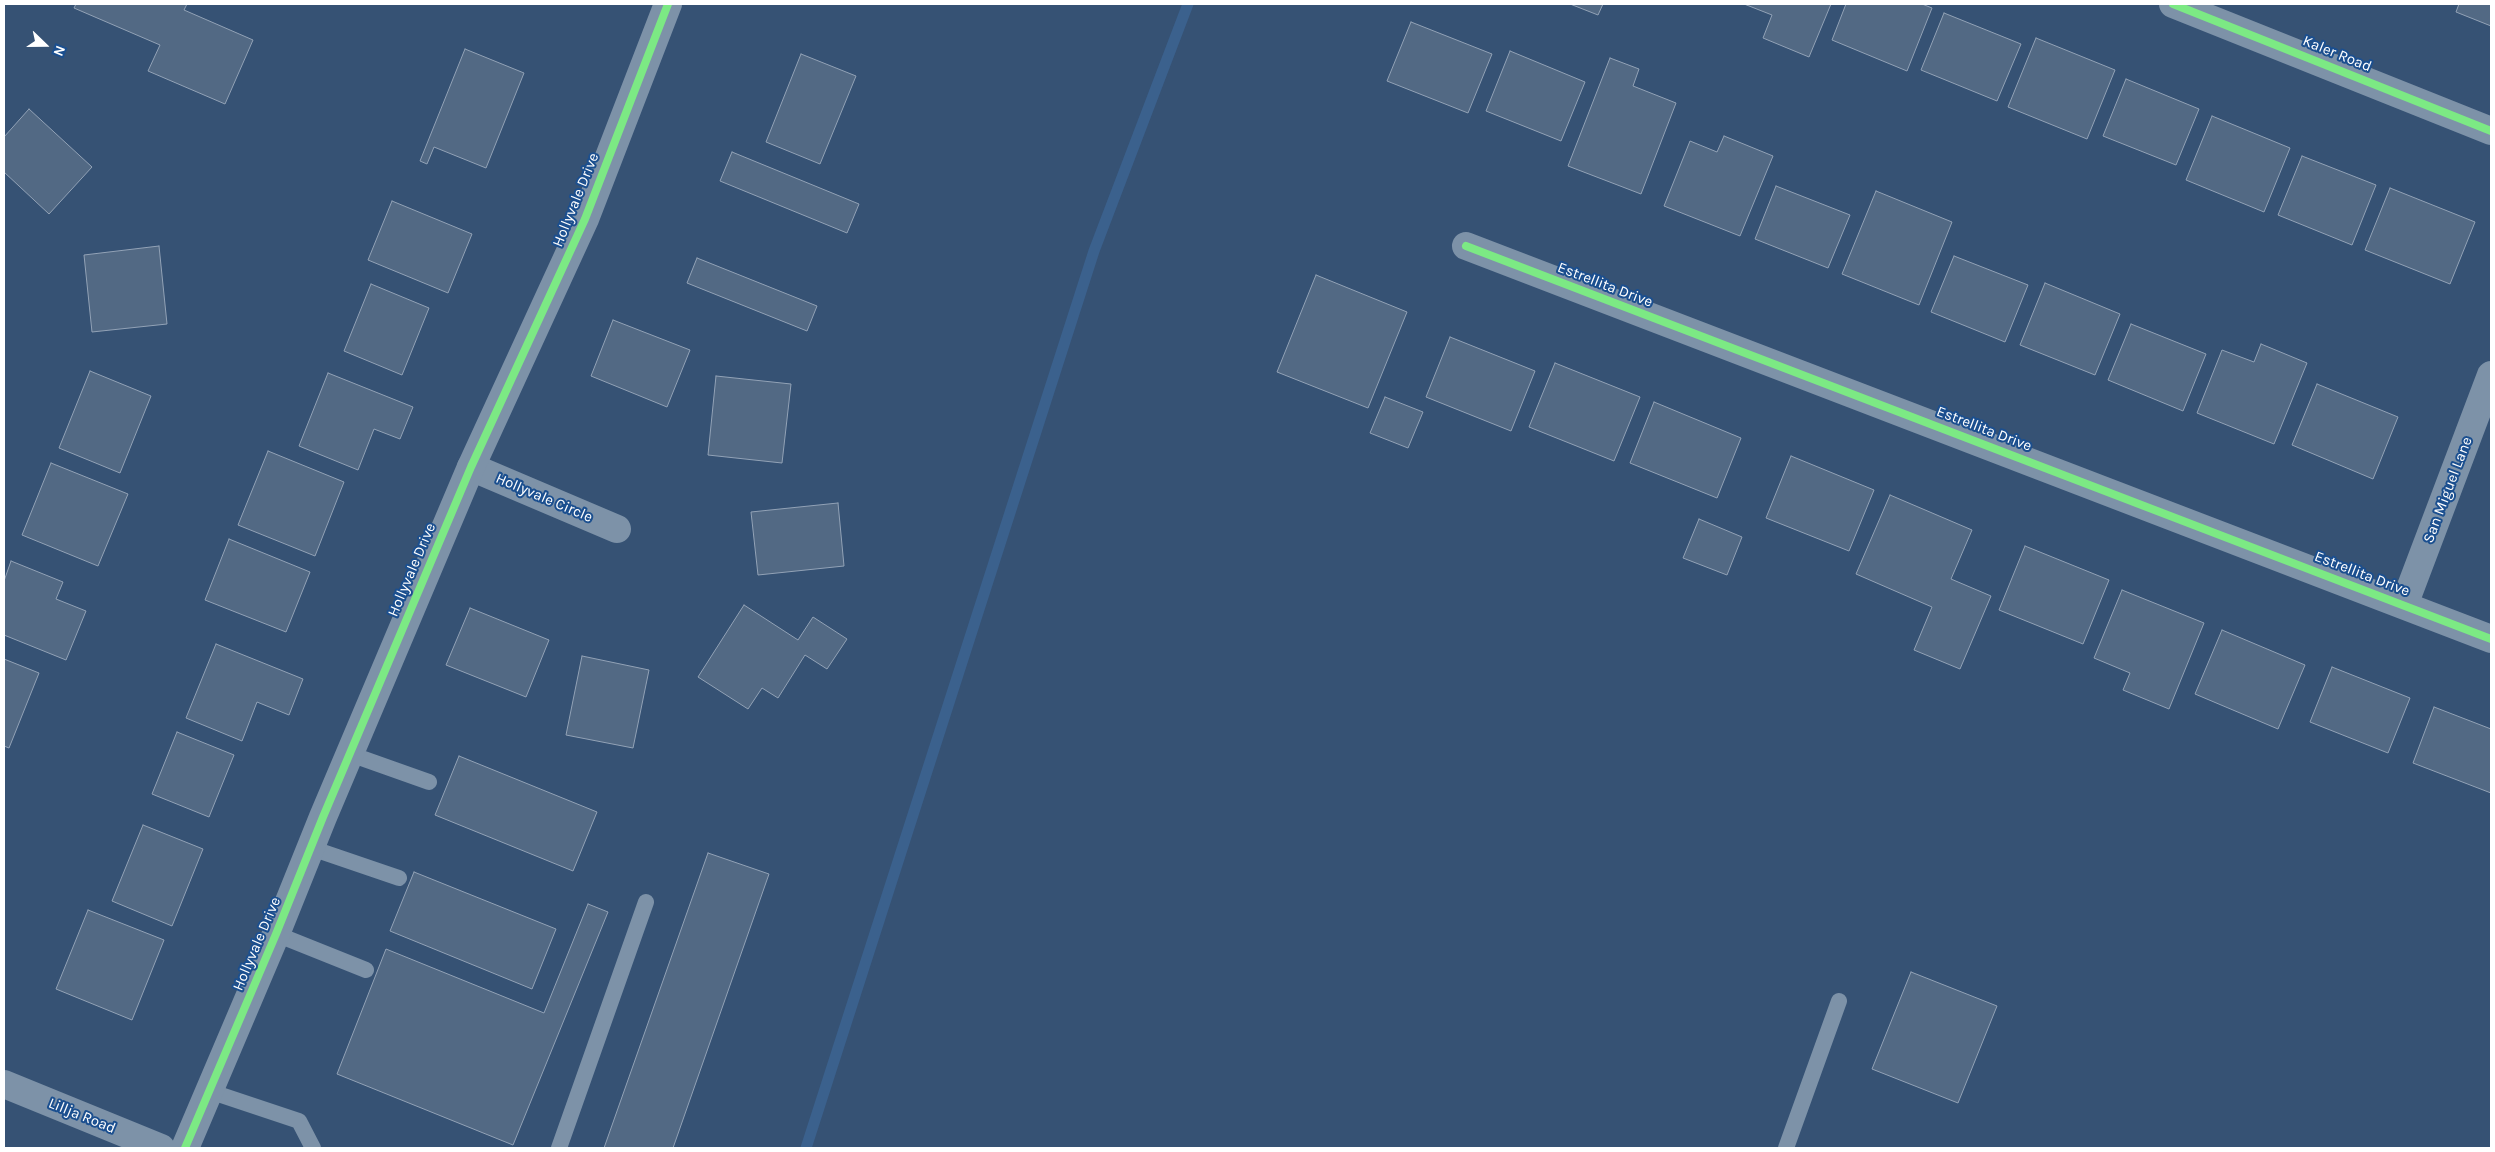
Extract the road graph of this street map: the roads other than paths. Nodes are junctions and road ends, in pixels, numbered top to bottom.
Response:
1 (668, 4) edge
2 (2173, 4) edge
3 (2491, 131) edge
4 (1466, 246) dead end
5 (2491, 374) edge
6 (471, 467) junction
7 (617, 529) dead end
8 (2404, 605) junction
9 (2491, 639) edge
10 (350, 754) junction
11 (429, 782) dead end
12 (311, 848) junction
13 (399, 878) dead end
14 (646, 902) dead end
15 (276, 934) junction
16 (366, 970) dead end
17 (1839, 1001) dead end
18 (4, 1084) edge
19 (209, 1091) junction
20 (161, 1148) edge
21 (185, 1148) edge
22 (313, 1148) edge
23 (559, 1148) edge
24 (1786, 1148) edge

1 - 6 street, Hollyvale Drive
2 - 3 street, Kaler Road
4 - 8 street, Estrellita Drive
5 - 8 street, San Miguel Lane
6 - 7 street, Hollyvale Circle
6 - 10 street, Hollyvale Drive
8 - 9 street, Estrellita Drive
10 - 11 lane
10 - 12 street, Hollyvale Drive
12 - 13 lane
12 - 15 street, Hollyvale Drive
14 - 23 lane
15 - 16 lane
15 - 19 street, Hollyvale Drive
17 - 24 lane
18 - 20 street, Lillja Road
19 - 21 street, Hollyvale Drive
19 - 22 lane

